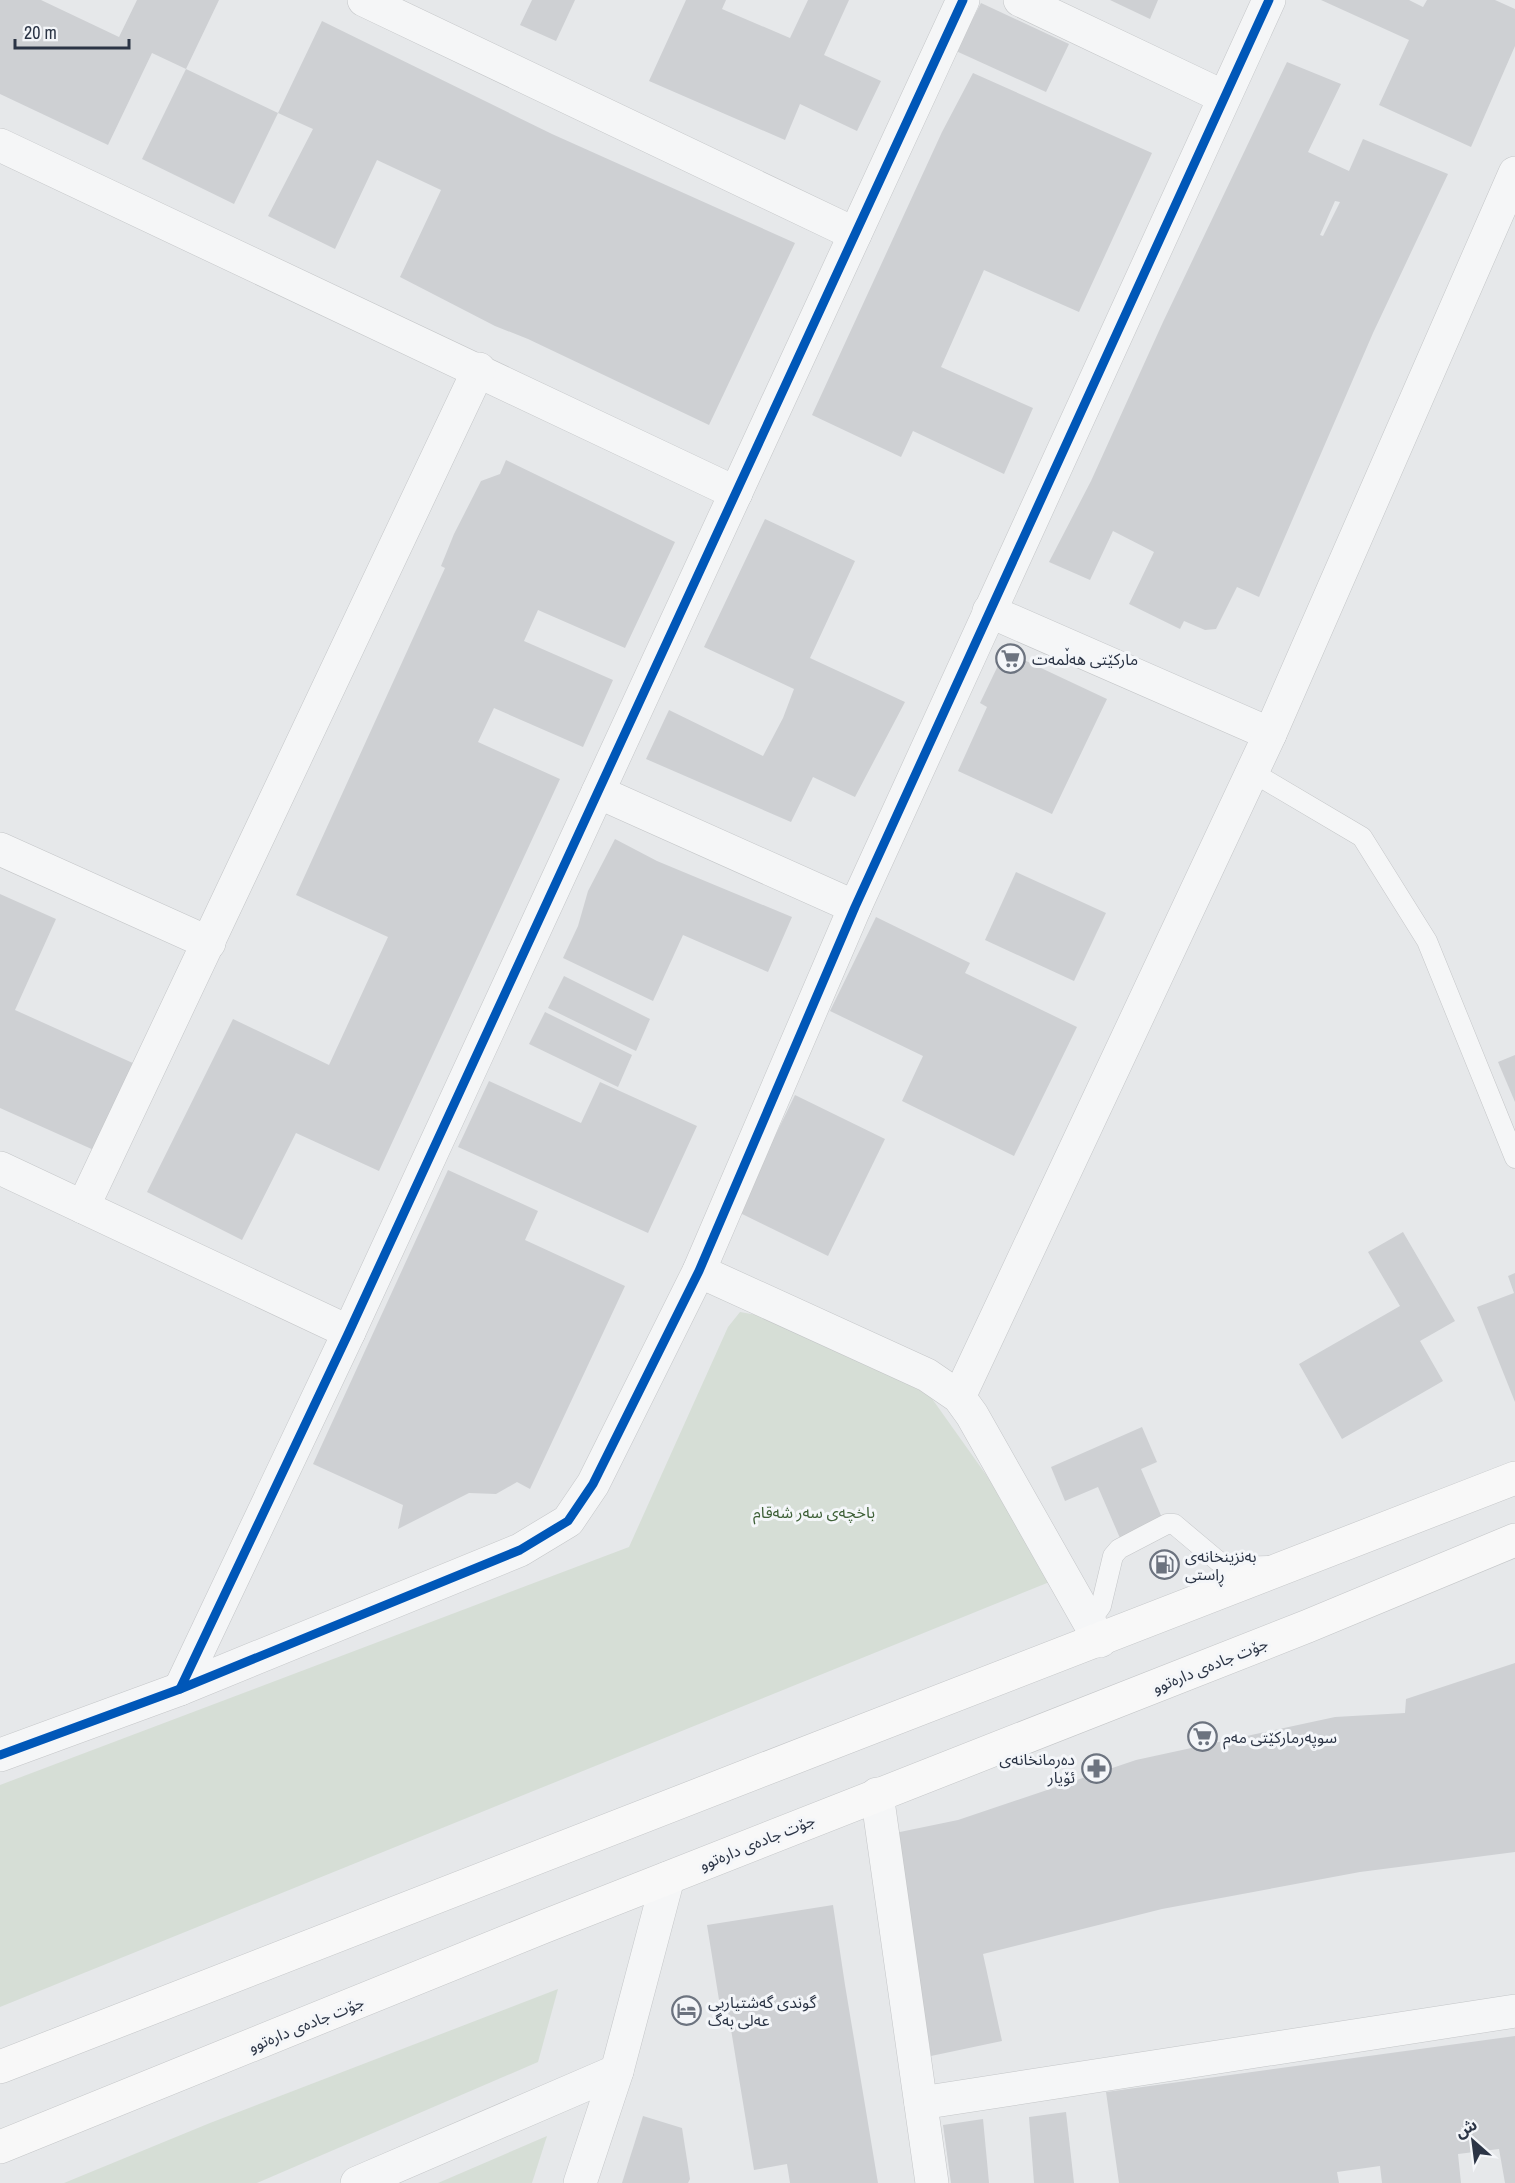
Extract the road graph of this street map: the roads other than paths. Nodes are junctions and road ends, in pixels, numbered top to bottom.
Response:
1 (364, 0) edge
2 (963, 0) edge
3 (1020, 0) edge
4 (1269, 0) edge
5 (1224, 97) junction
6 (0, 145) edge
7 (1515, 173) edge
8 (855, 234) junction
9 (479, 369) junction
10 (736, 493) junction
11 (989, 611) junction
12 (1270, 734) junction
13 (1252, 772) junction
14 (598, 792) junction
15 (0, 849) edge
16 (855, 907) junction
17 (209, 944) junction
18 (1515, 1158) edge
19 (0, 1168) edge
20 (83, 1207) junction
21 (699, 1271) junction
22 (349, 1332) junction
23 (959, 1397) junction
24 (1515, 1478) edge
25 (1515, 1540) edge
26 (1294, 1565) junction
27 (1095, 1632) junction
28 (180, 1689) junction
29 (0, 1755) edge
30 (877, 1794) junction
31 (669, 1878) junction
32 (1515, 2011) edge
33 (0, 2067) edge
34 (617, 2071) junction
35 (921, 2103) junction
36 (0, 2147) edge
37 (357, 2183) edge
38 (580, 2183) edge
39 (932, 2183) edge

1 - 8 street
2 - 8 street
3 - 5 street
4 - 5 street
5 - 11 street
6 - 9 street
7 - 12 street
8 - 10 street
9 - 10 street
9 - 17 street
10 - 14 street
11 - 12 street
11 - 16 street
12 - 13 street
13 - 18 lane
13 - 23 street
14 - 16 street
14 - 22 street
15 - 17 street
16 - 21 street
17 - 20 street
19 - 20 street
20 - 22 street
21 - 23 street
21 - 28 street
22 - 28 street
23 - 27 street
24 - 26 main road
25 - 30 main road, جۆت جادەی دارەتوو
26 - 27 main road
26 - 27 lane
27 - 33 main road
28 - 29 street
30 - 31 main road, جۆت جادەی دارەتوو
30 - 35 street
31 - 34 street
31 - 36 main road, جۆت جادەی دارەتوو
32 - 35 street
34 - 37 street
34 - 38 street
35 - 39 street

